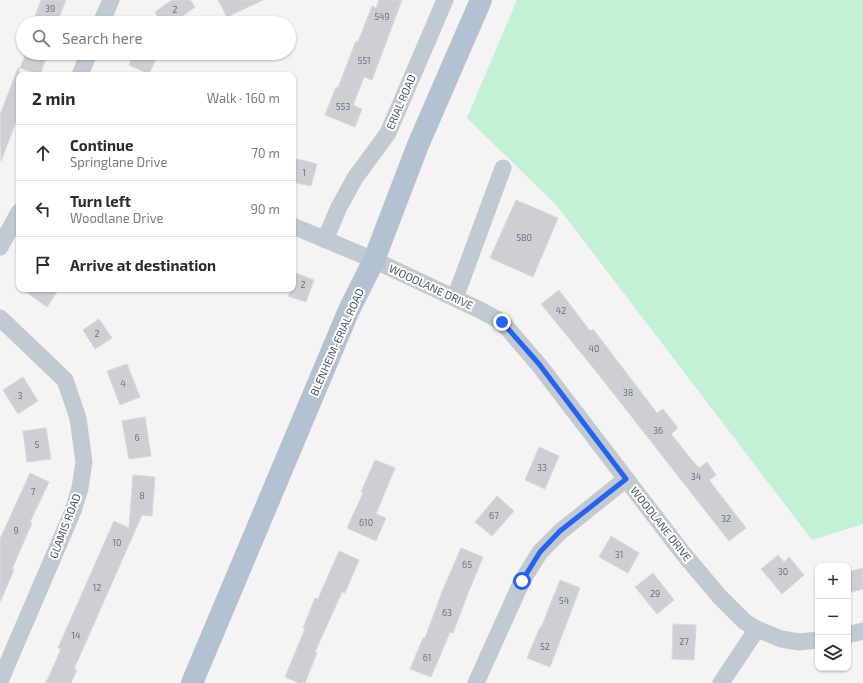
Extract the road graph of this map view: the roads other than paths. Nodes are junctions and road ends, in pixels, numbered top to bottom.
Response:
1 (111, 0) edge
2 (444, 0) edge
3 (481, 0) edge
4 (104, 16) edge
5 (86, 60) edge
6 (81, 72) edge
7 (503, 168) dead end
8 (16, 218) edge
9 (296, 227) edge
10 (326, 240) junction
11 (0, 247) edge
12 (374, 260) junction
13 (455, 298) junction
14 (0, 318) edge
15 (626, 479) junction
16 (757, 629) junction
17 (863, 631) edge
18 (851, 634) edge
19 (815, 640) edge
20 (0, 681) edge
21 (192, 683) edge
22 (476, 683) edge
23 (721, 683) edge

1 - 4 street
2 - 10 street, ERIAL ROAD
3 - 12 main road, BLENHEIM-ERIAL ROAD
5 - 6 street
7 - 13 street
8 - 11 street
9 - 10 street, WOODLANE DRIVE
10 - 12 street, WOODLANE DRIVE
12 - 13 street, WOODLANE DRIVE
12 - 21 main road, BLENHEIM-ERIAL ROAD
13 - 15 street, WOODLANE DRIVE
14 - 20 street, GLAMIS ROAD
15 - 16 street, WOODLANE DRIVE
15 - 22 street
16 - 19 street, WOODLANE DRIVE
16 - 23 street
17 - 18 street

